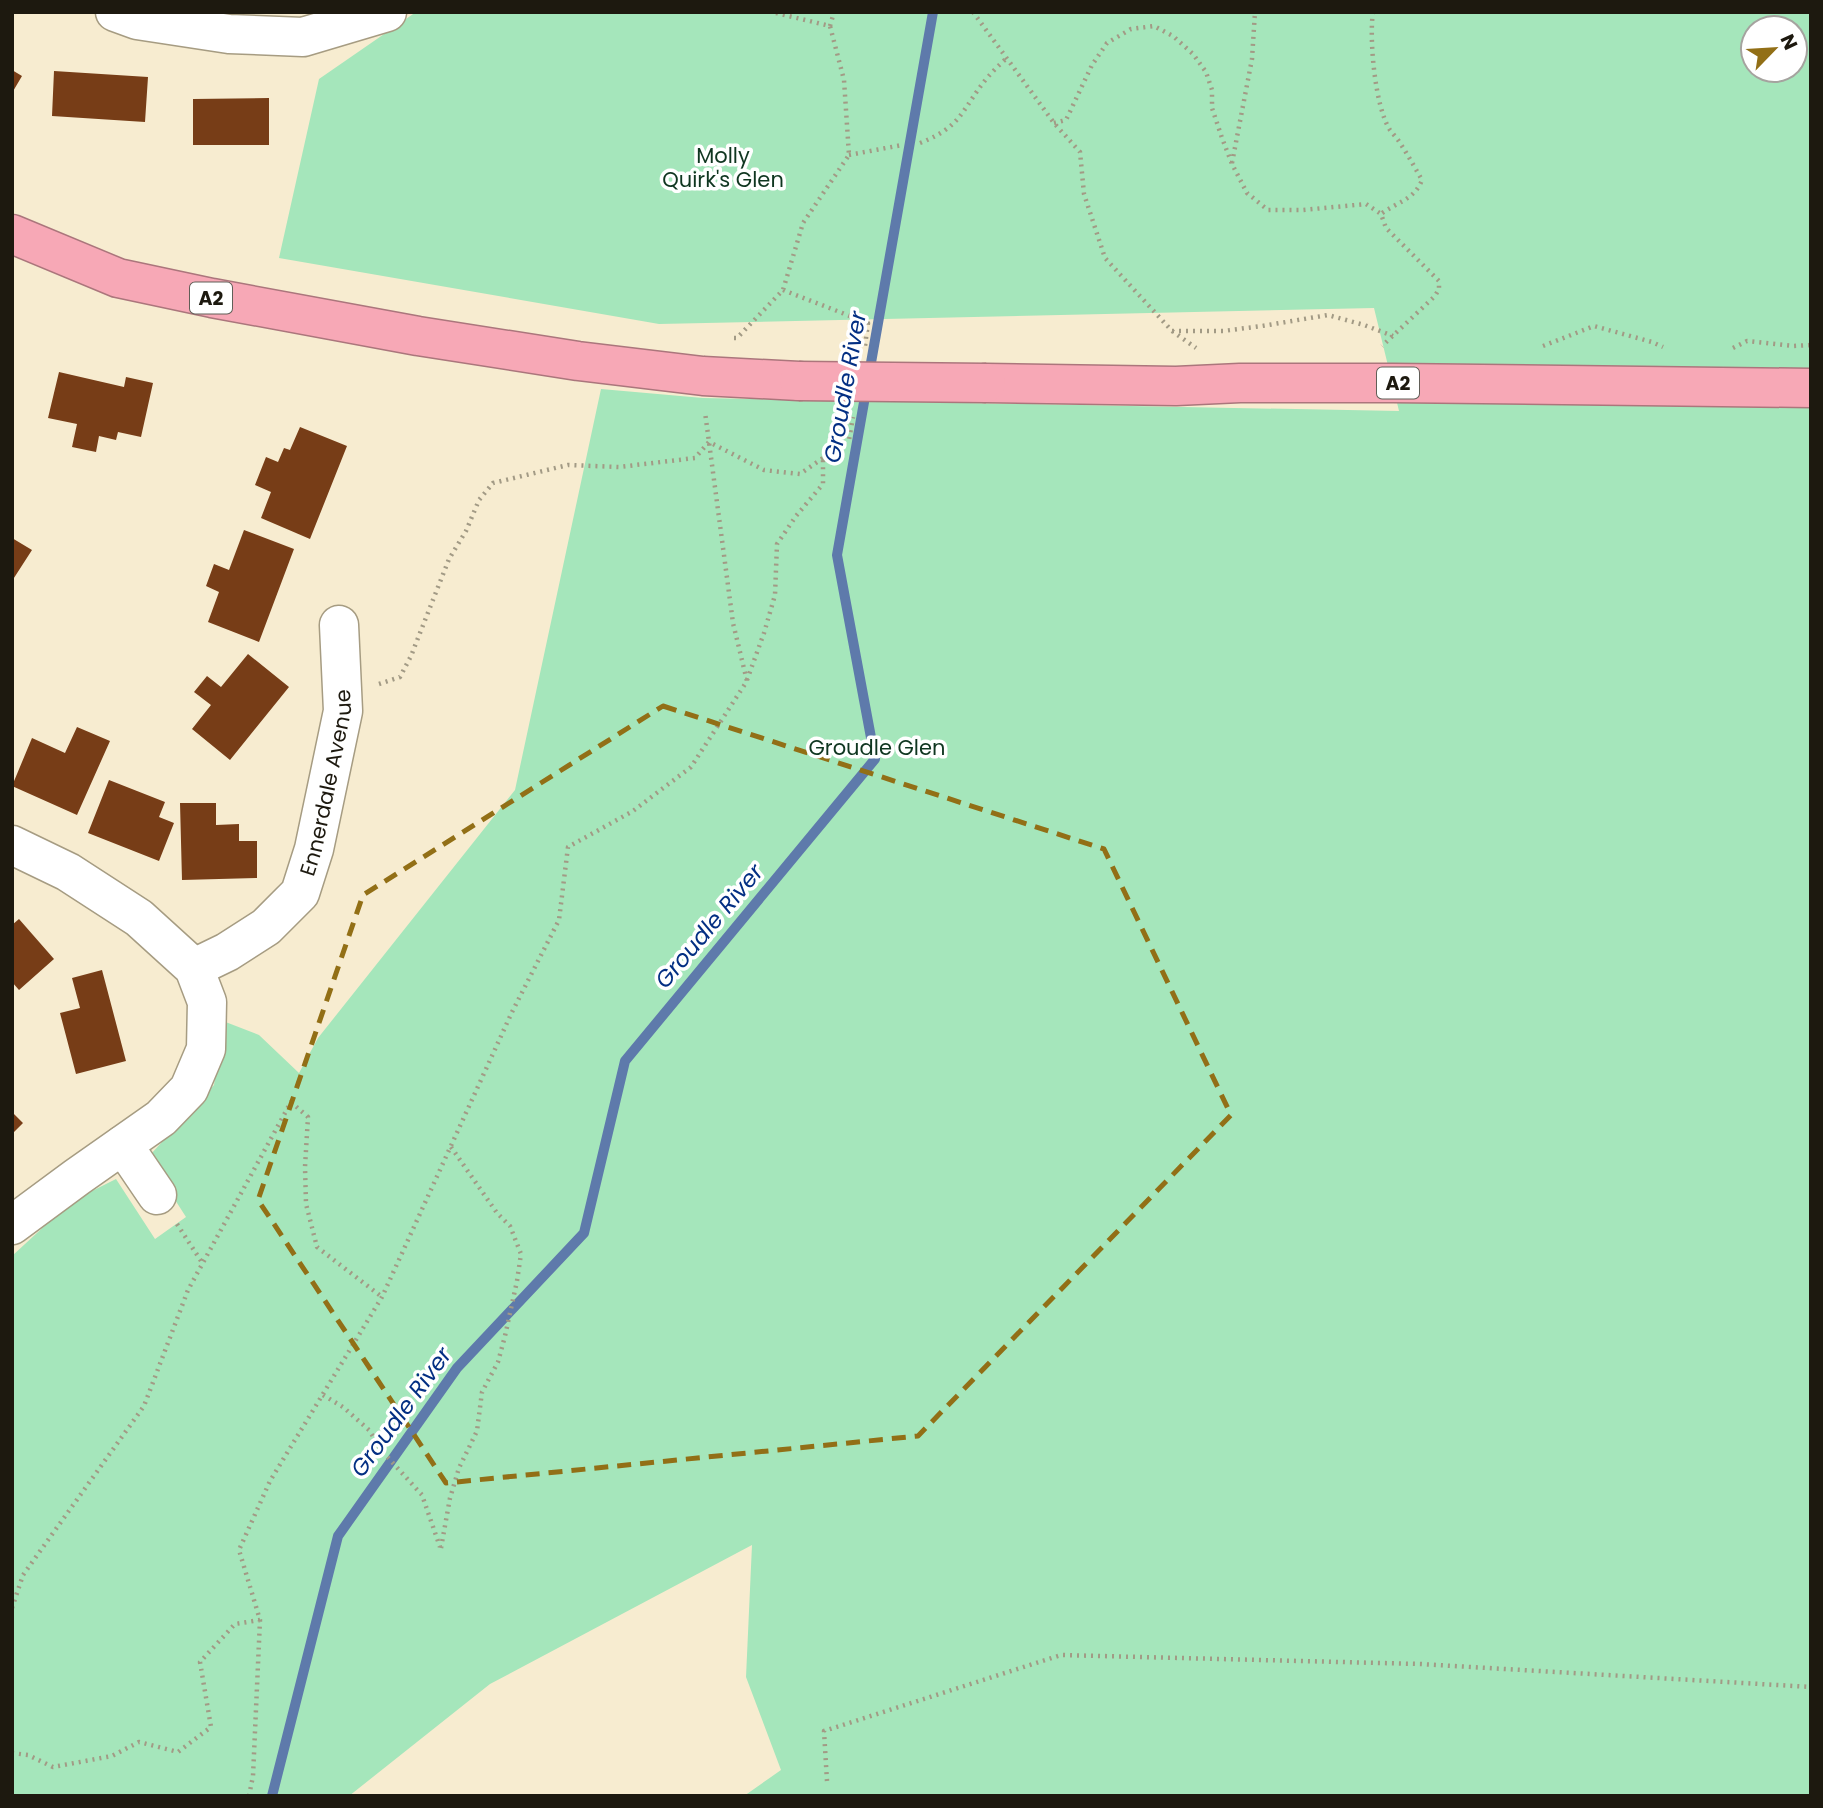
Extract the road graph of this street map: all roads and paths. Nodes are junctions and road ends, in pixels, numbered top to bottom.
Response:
1 (115, 12) edge
2 (387, 12) edge
3 (772, 12) edge
4 (834, 12) edge
5 (974, 12) edge
6 (1255, 12) edge
7 (1373, 12) edge
8 (830, 26) junction
9 (1007, 58) junction
10 (1054, 123) junction
11 (920, 143) dead end
12 (902, 145) dead end
13 (849, 155) junction
14 (1232, 164) junction
15 (1381, 214) junction
16 (12, 234) edge
17 (783, 290) junction
18 (1172, 331) junction
19 (1393, 336) junction
20 (724, 338) dead end
21 (864, 349) dead end
22 (1375, 353) dead end
23 (703, 376) junction
24 (1240, 383) junction
25 (1811, 388) edge
26 (854, 414) dead end
27 (709, 442) junction
28 (823, 458) junction
29 (339, 625) dead end
30 (747, 681) junction
31 (343, 698) junction
32 (12, 845) edge
33 (194, 968) junction
34 (123, 1145) junction
35 (451, 1146) junction
36 (157, 1195) joint
37 (12, 1226) edge
38 (204, 1264) junction
39 (382, 1297) junction
40 (322, 1395) junction
41 (12, 1608) edge
42 (260, 1620) junction
43 (1811, 1687) edge
44 (12, 1753) edge
45 (827, 1781) dead end
46 (249, 1796) edge

1 - 2 street
3 - 8 path
4 - 8 path
5 - 9 path
6 - 14 path
7 - 15 path
8 - 13 path
9 - 10 path
9 - 11 path
10 - 14 path
10 - 18 path
12 - 13 path
13 - 17 path
14 - 15 path
15 - 19 path
16 - 23 highway, A2
17 - 20 path
17 - 21 path
18 - 19 path
18 - 24 path
19 - 22 path
23 - 24 highway, A2, bridge
23 - 27 path
24 - 25 highway, A2
26 - 28 path
27 - 28 path
27 - 30 path
27 - 31 path
28 - 30 path
29 - 31 street, Ennerdale Avenue
30 - 35 path
31 - 33 street, Ennerdale Avenue
32 - 33 street
33 - 34 street
34 - 36 street
34 - 37 street
35 - 39 path
35 - 40 path
36 - 38 path
38 - 39 path
38 - 41 path
39 - 40 path
40 - 42 path
42 - 44 path
42 - 46 path
43 - 45 path

